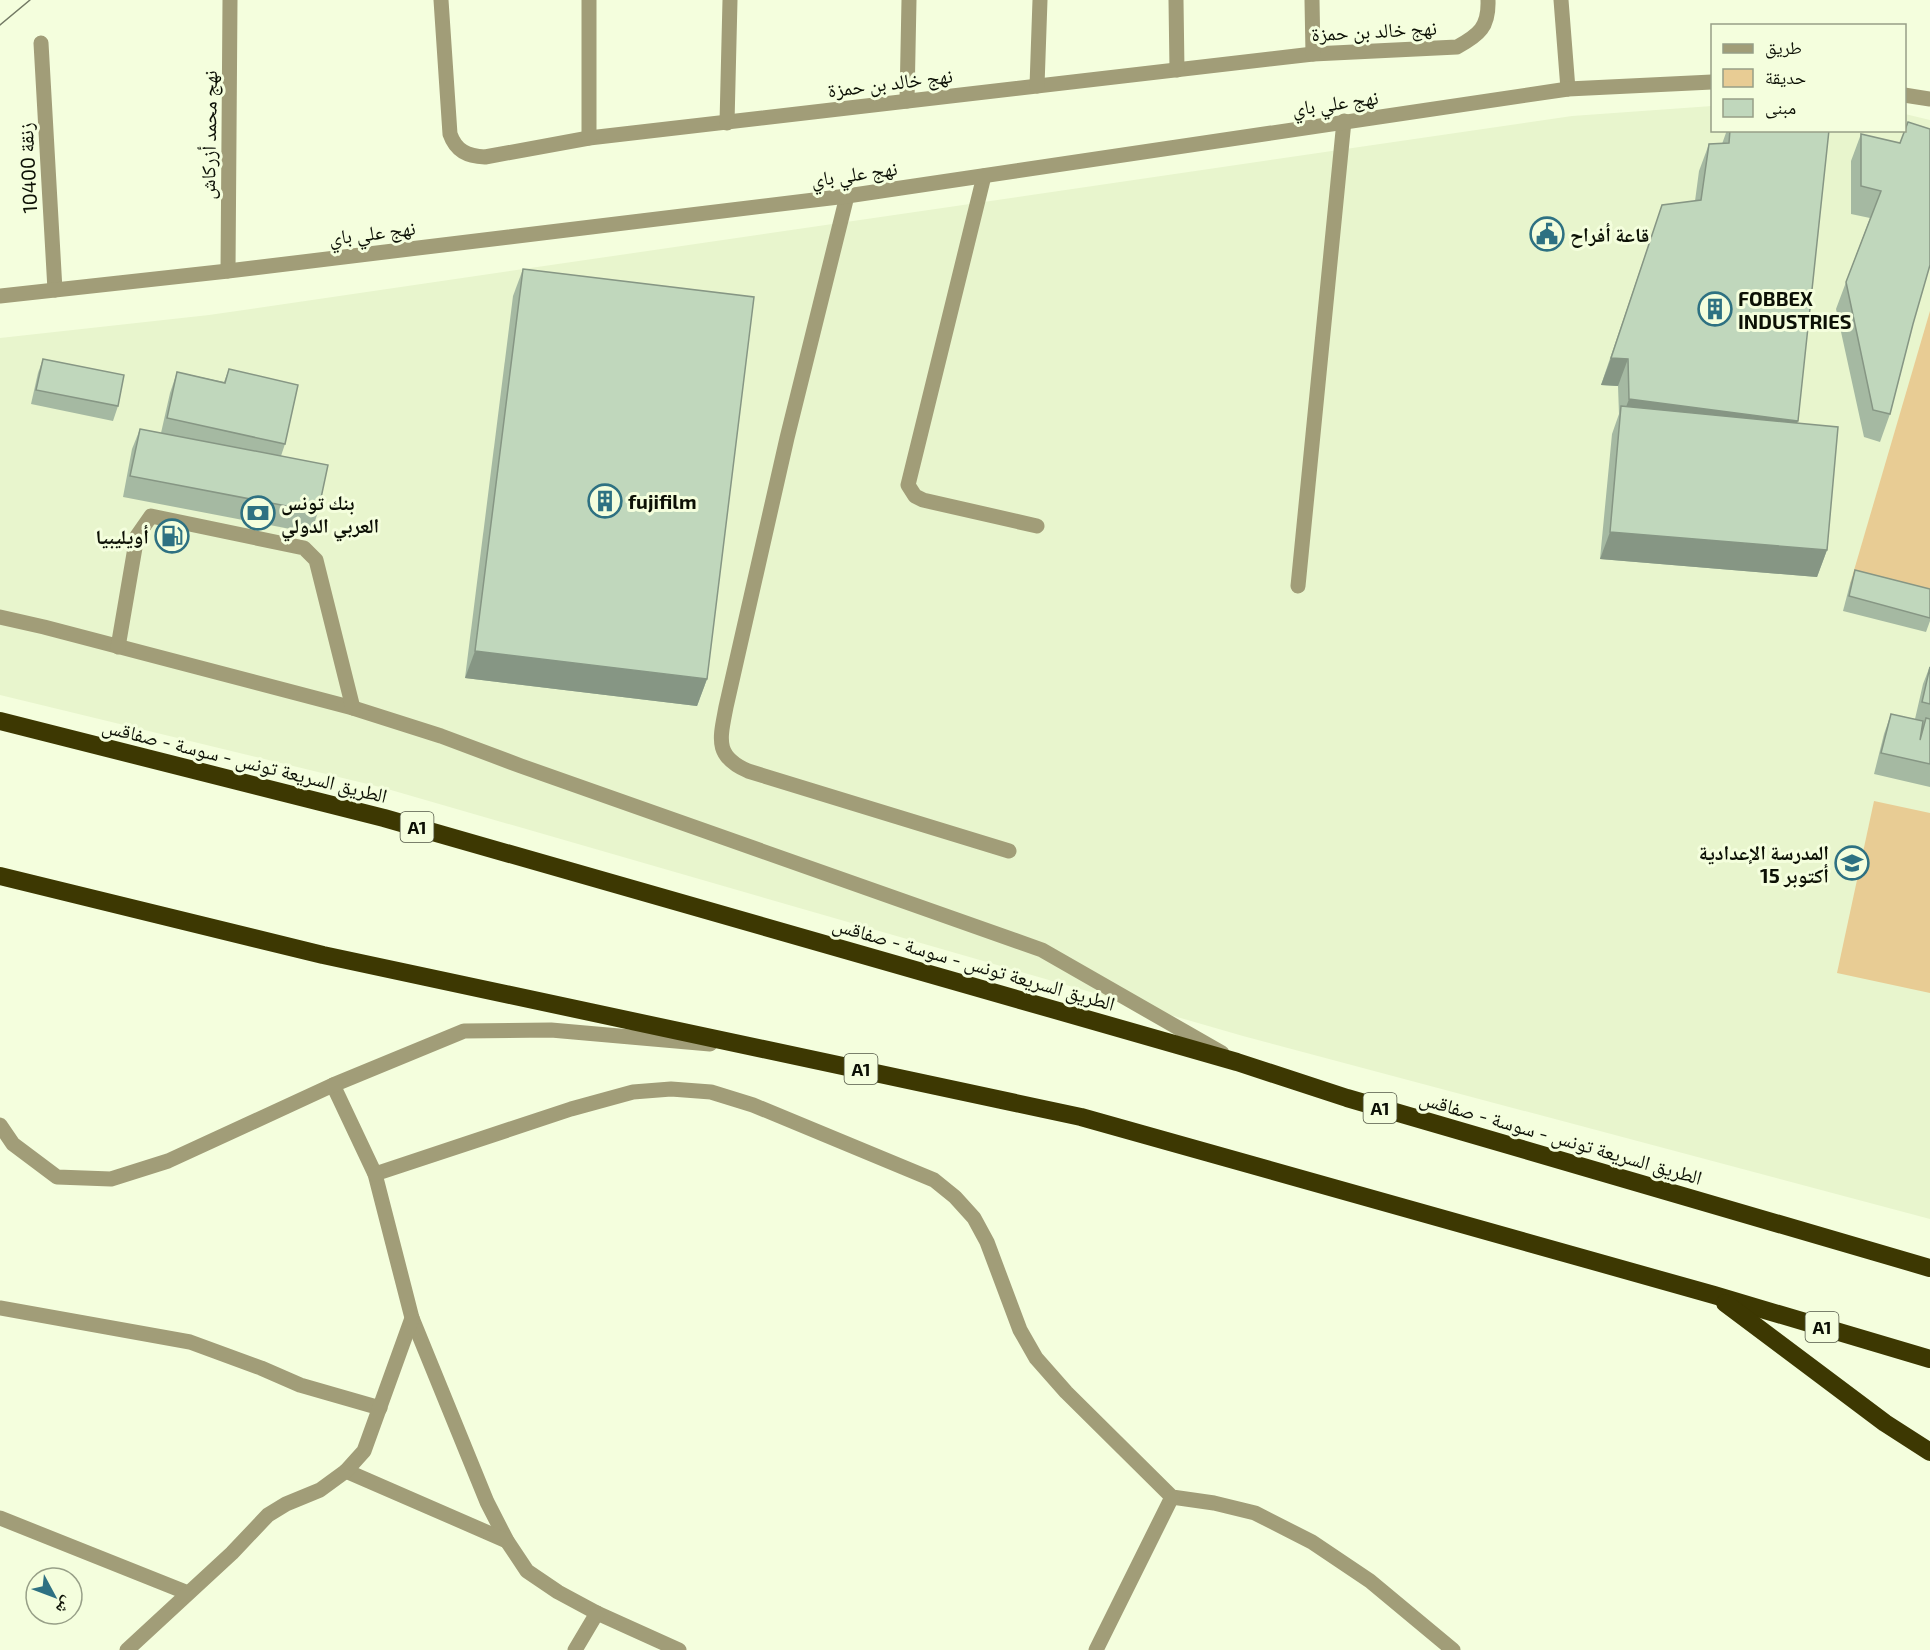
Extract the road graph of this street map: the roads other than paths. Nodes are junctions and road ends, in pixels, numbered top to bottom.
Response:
1 (230, 0) edge
2 (441, 0) edge
3 (589, 0) edge
4 (730, 0) edge
5 (909, 0) edge
6 (1040, 0) edge
7 (1176, 0) edge
8 (1312, 0) edge
9 (1488, 0) edge
10 (1561, 0) edge
11 (41, 43) dead end
12 (1313, 54) junction
13 (1177, 70) junction
14 (1711, 82) edge
15 (1037, 86) junction
16 (1568, 89) junction
17 (1906, 95) edge
18 (1930, 99) edge
19 (907, 101) junction
20 (1344, 121) junction
21 (727, 123) junction
22 (589, 138) junction
23 (984, 176) junction
24 (847, 196) junction
25 (228, 271) junction
26 (55, 290) junction
27 (0, 296) edge
28 (1037, 526) dead end
29 (1298, 586) dead end
30 (0, 617) edge
31 (118, 647) junction
32 (353, 708) junction
33 (0, 721) edge
34 (1009, 851) dead end
35 (0, 876) edge
36 (770, 1050) junction
37 (1237, 1062) junction
38 (333, 1085) junction
39 (0, 1125) edge
40 (375, 1174) junction
41 (1930, 1269) edge
42 (1714, 1295) junction
43 (0, 1308) edge
44 (412, 1318) junction
45 (1930, 1359) edge
46 (380, 1408) junction
47 (1930, 1452) edge
48 (346, 1471) junction
49 (1172, 1497) junction
50 (0, 1518) edge
51 (507, 1541) junction
52 (188, 1593) junction
53 (597, 1612) junction
54 (127, 1650) edge
55 (576, 1650) edge
56 (679, 1650) edge
57 (1096, 1650) edge
58 (1453, 1650) edge

1 - 25 street, نهج محمد أزركاش
2 - 22 street, نهج خالد بن حمزة
3 - 22 street
4 - 21 street
5 - 19 street
6 - 15 street
7 - 13 street
8 - 12 street
9 - 12 street, نهج خالد بن حمزة
10 - 16 street
11 - 26 street, زنقة 10400
12 - 13 street, نهج خالد بن حمزة
13 - 15 street, نهج خالد بن حمزة
14 - 16 street, نهج علي باي
15 - 19 street, نهج خالد بن حمزة
16 - 20 street, نهج علي باي
17 - 18 street
19 - 21 street, نهج خالد بن حمزة
20 - 23 street, نهج علي باي
20 - 29 street
21 - 22 street, نهج خالد بن حمزة
23 - 24 street, نهج علي باي
23 - 28 street
24 - 25 street, نهج علي باي
24 - 34 street
25 - 26 street, نهج علي باي
26 - 27 street, نهج علي باي
30 - 31 street
31 - 32 street
31 - 32 street
32 - 37 street
33 - 37 highway, الطريق السريعة تونس - سوسة - صفاقس / A1
35 - 36 highway, A1
36 - 38 street
36 - 42 highway, A1
37 - 41 highway, الطريق السريعة تونس - سوسة - صفاقس / A1
38 - 39 street
38 - 40 street
40 - 44 street
40 - 49 street
42 - 45 highway, A1
42 - 47 highway
43 - 46 street
44 - 46 street
44 - 51 street
46 - 48 street
48 - 51 street
48 - 52 street
49 - 57 street
49 - 58 street
50 - 52 street
51 - 53 street
52 - 54 street
53 - 55 street
53 - 56 street

